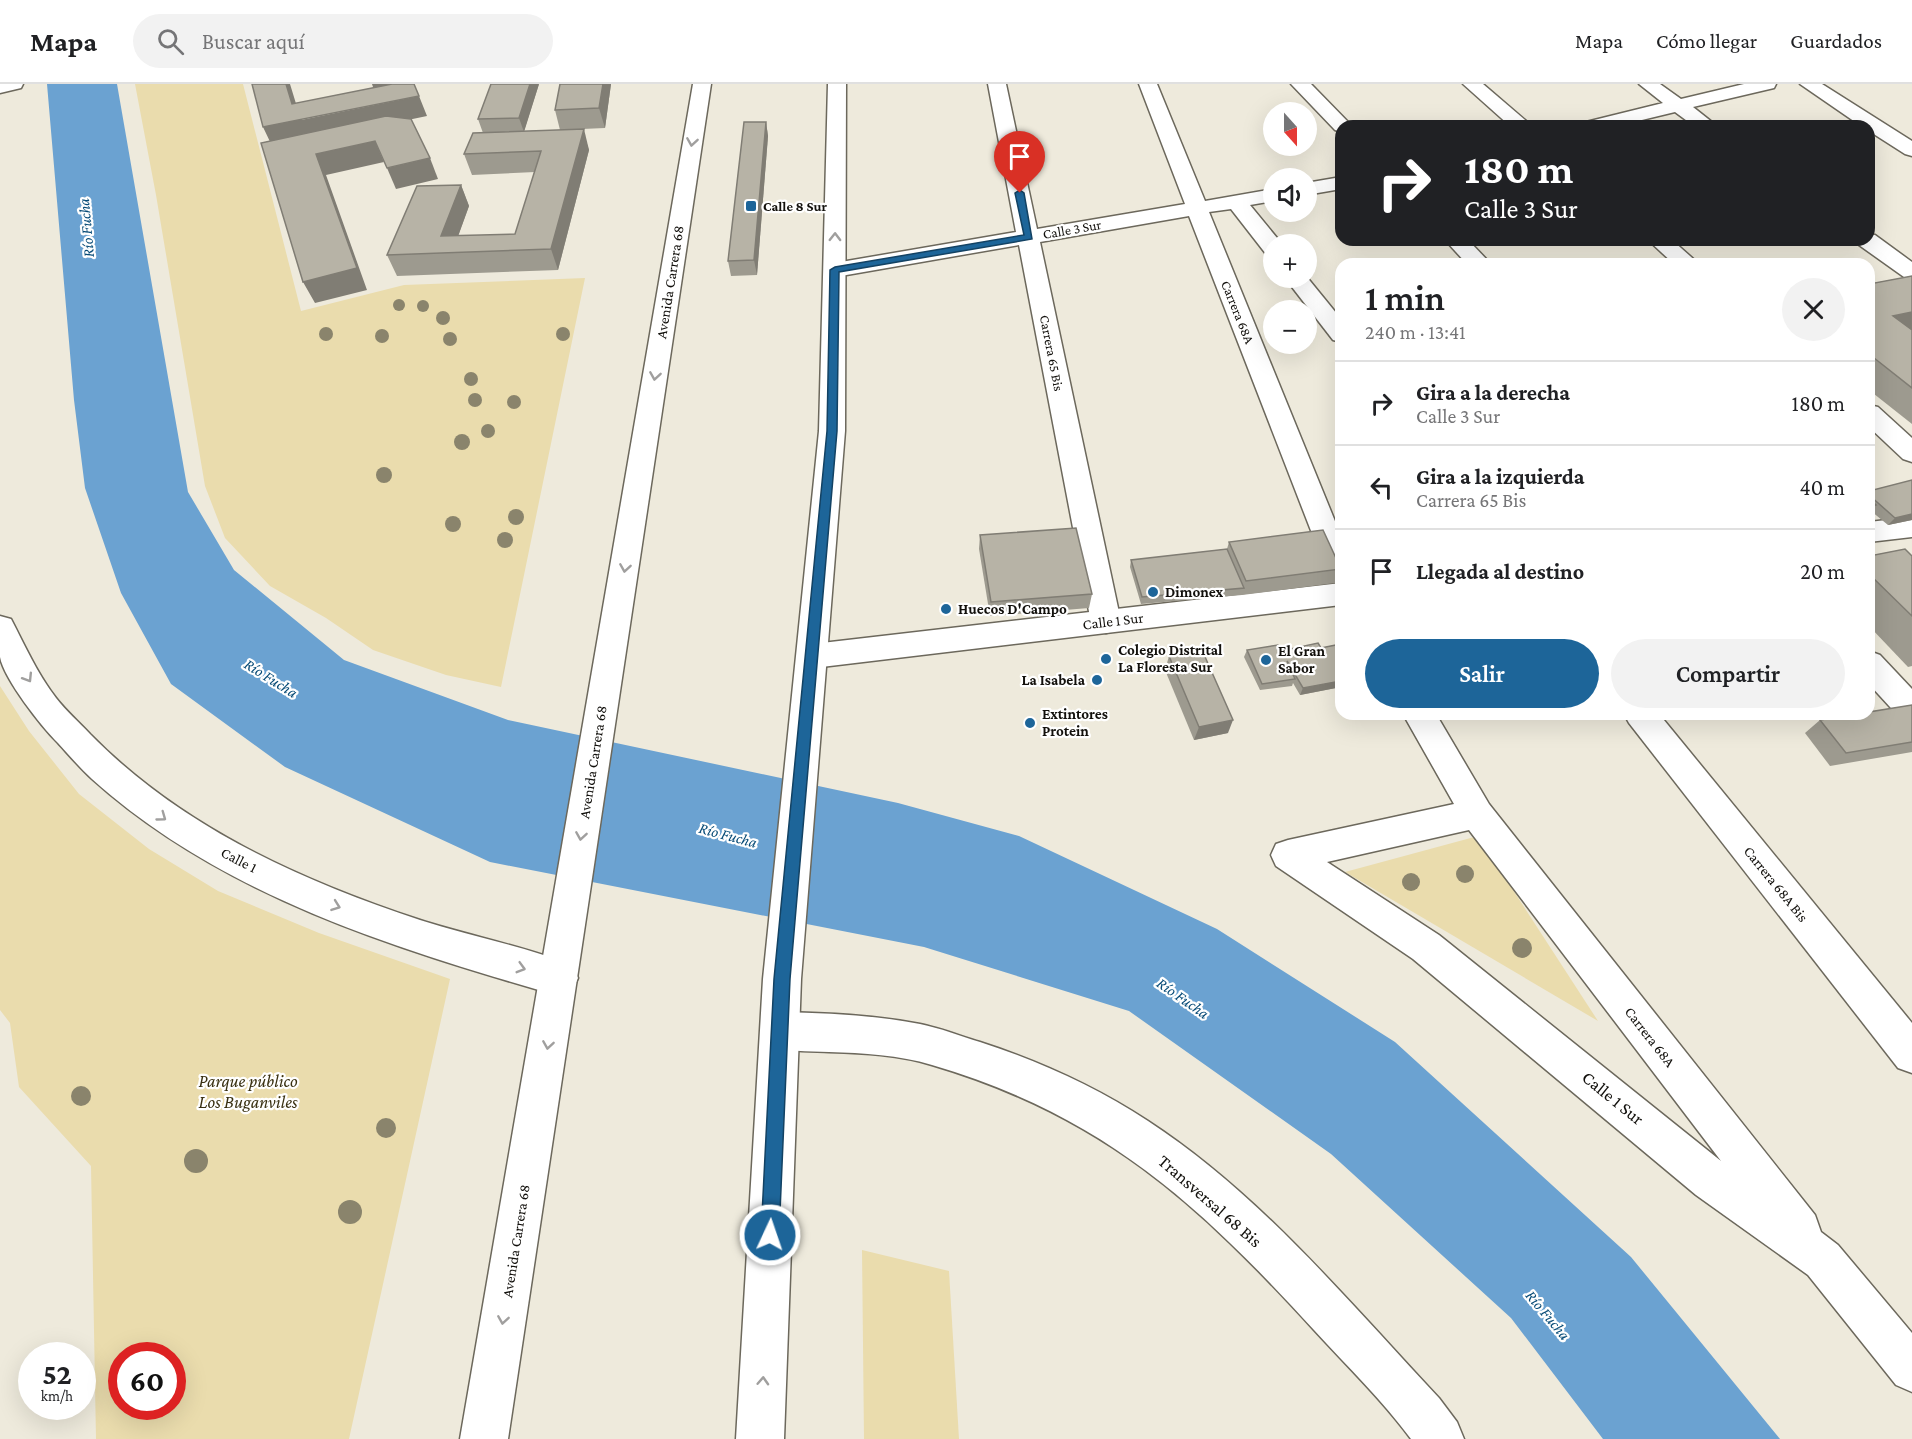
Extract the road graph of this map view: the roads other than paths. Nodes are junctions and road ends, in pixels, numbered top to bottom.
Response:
1 (14, 84) edge
2 (702, 84) edge
3 (837, 84) edge
4 (998, 84) edge
5 (1148, 84) edge
6 (1300, 84) edge
7 (1472, 84) edge
8 (1648, 84) edge
9 (1767, 84) edge
10 (1809, 84) edge
11 (0, 87) edge
12 (1678, 106) junction
13 (1336, 120) edge
14 (1515, 120) edge
15 (1618, 120) edge
16 (1698, 120) edge
17 (1865, 120) edge
18 (1875, 126) edge
19 (1912, 150) edge
20 (1335, 184) edge
21 (1317, 187) edge
22 (1263, 197) edge
23 (1236, 201) junction
24 (1196, 208) junction
25 (1263, 235) edge
26 (1028, 237) junction
27 (1462, 246) edge
28 (1666, 246) edge
29 (1875, 246) edge
30 (1474, 258) edge
31 (1681, 258) edge
32 (835, 270) junction
33 (1912, 272) edge
34 (1304, 288) edge
35 (1335, 327) edge
36 (1875, 419) edge
37 (1912, 453) edge
38 (1912, 527) edge
39 (1875, 531) edge
40 (1335, 557) edge
41 (1335, 595) edge
42 (1107, 622) junction
43 (0, 627) edge
44 (813, 656) junction
45 (1875, 670) edge
46 (1912, 710) edge
47 (1422, 720) edge
48 (1645, 720) edge
49 (1477, 814) junction
50 (559, 978) junction
51 (780, 1031) junction
52 (1912, 1054) edge
53 (1823, 1260) junction
54 (1912, 1369) edge
55 (484, 1439) edge
56 (760, 1439) edge
57 (1440, 1439) edge

1 - 11 street
2 -> 50 street, Avenida Carrera 68
32 -> 3 street
4 - 26 street, Carrera 65 Bis
5 - 24 street, Carrera 68A
6 - 13 street
7 - 14 street
8 - 12 street
9 - 12 street
10 - 17 street
12 - 15 street
12 - 16 street
18 - 19 street
20 - 21 street
22 - 23 street, Calle 3 Sur
23 - 24 street, Calle 3 Sur
23 - 25 street
24 - 26 street, Calle 3 Sur
24 - 40 street, Carrera 68A
26 - 32 street, Calle 3 Sur
26 - 42 street, Carrera 65 Bis
27 - 30 street
28 - 31 street
29 - 33 street
32 - 44 street
34 - 35 street
36 - 37 street
38 - 39 street
41 - 42 street, Calle 1 Sur
42 - 44 street, Calle 1 Sur
43 -> 50 street, Calle 1
44 - 51 street
45 - 46 street
47 - 49 street, Carrera 68A
48 - 52 street, Carrera 68A Bis
49 - 53 street, Carrera 68A
49 - 53 street, Calle 1 Sur
50 -> 55 street, Avenida Carrera 68
56 -> 51 street
51 - 57 street, Transversal 68 Bis
53 - 54 street, Calle 1 Sur

